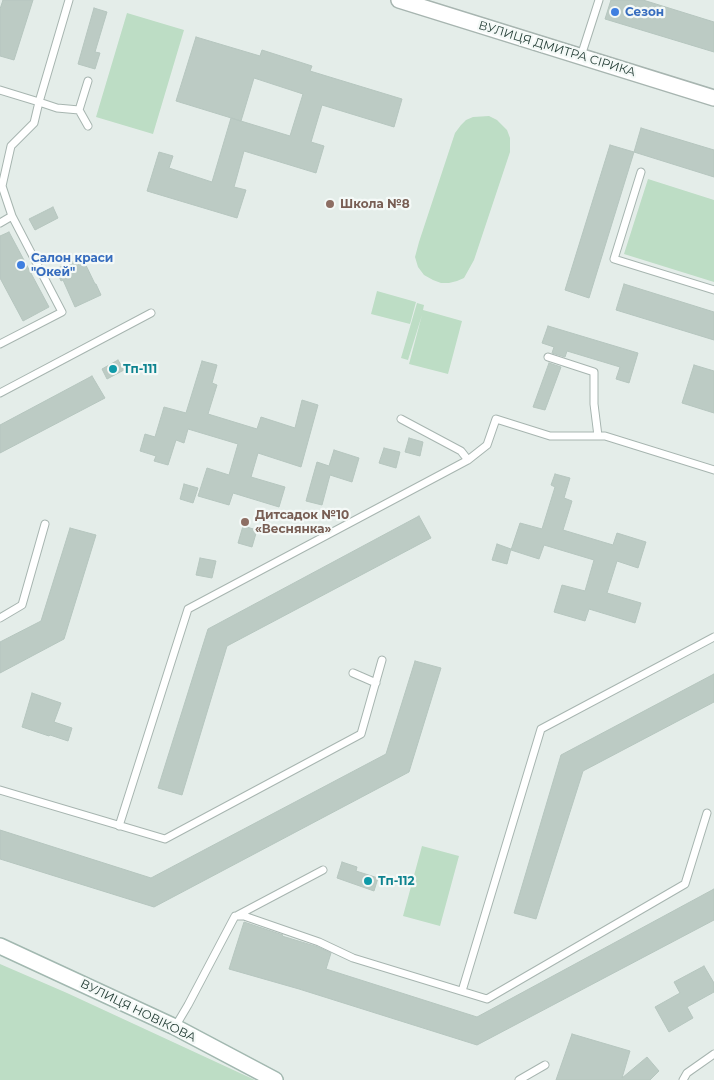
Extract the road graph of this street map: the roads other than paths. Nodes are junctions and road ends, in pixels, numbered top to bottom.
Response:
1 (69, 0) edge
2 (399, 0) edge
3 (599, 0) edge
4 (580, 57) junction
5 (88, 81) dead end
6 (0, 90) edge
7 (714, 98) edge
8 (39, 102) junction
9 (79, 110) junction
10 (88, 126) dead end
11 (641, 172) dead end
12 (12, 216) junction
13 (0, 222) edge
14 (714, 290) edge
15 (151, 312) dead end
16 (0, 344) edge
17 (548, 357) dead end
18 (0, 393) edge
19 (400, 419) dead end
20 (598, 436) junction
21 (468, 460) junction
22 (714, 470) edge
23 (45, 524) dead end
24 (0, 618) edge
25 (714, 636) edge
26 (382, 660) dead end
27 (353, 673) dead end
28 (376, 683) junction
29 (0, 790) edge
30 (707, 813) dead end
31 (119, 826) junction
32 (323, 870) dead end
33 (235, 916) junction
34 (0, 946) edge
35 (462, 991) junction
36 (175, 1027) junction
37 (714, 1054) edge
38 (545, 1065) dead end
39 (275, 1080) edge
40 (519, 1080) edge
41 (683, 1080) edge

1 - 8 lane
2 - 4 street, ВУЛИЦЯ ДМИТРА СІРИКА
3 - 4 lane
4 - 7 street, ВУЛИЦЯ ДМИТРА СІРИКА
5 - 9 lane
6 - 8 lane
8 - 9 lane
8 - 12 lane
9 - 10 lane
11 - 14 lane
12 - 13 lane
12 - 16 lane
15 - 18 lane
17 - 20 lane
19 - 21 lane
20 - 21 lane
20 - 22 lane
21 - 31 lane
23 - 24 lane
25 - 35 lane
26 - 28 lane
27 - 28 lane
28 - 31 lane
29 - 31 lane
30 - 35 lane
32 - 33 lane
33 - 35 lane
33 - 36 lane
34 - 36 street, ВУЛИЦЯ НОВІКОВА
36 - 39 street, ВУЛИЦЯ НОВІКОВА
37 - 41 lane
38 - 40 lane

